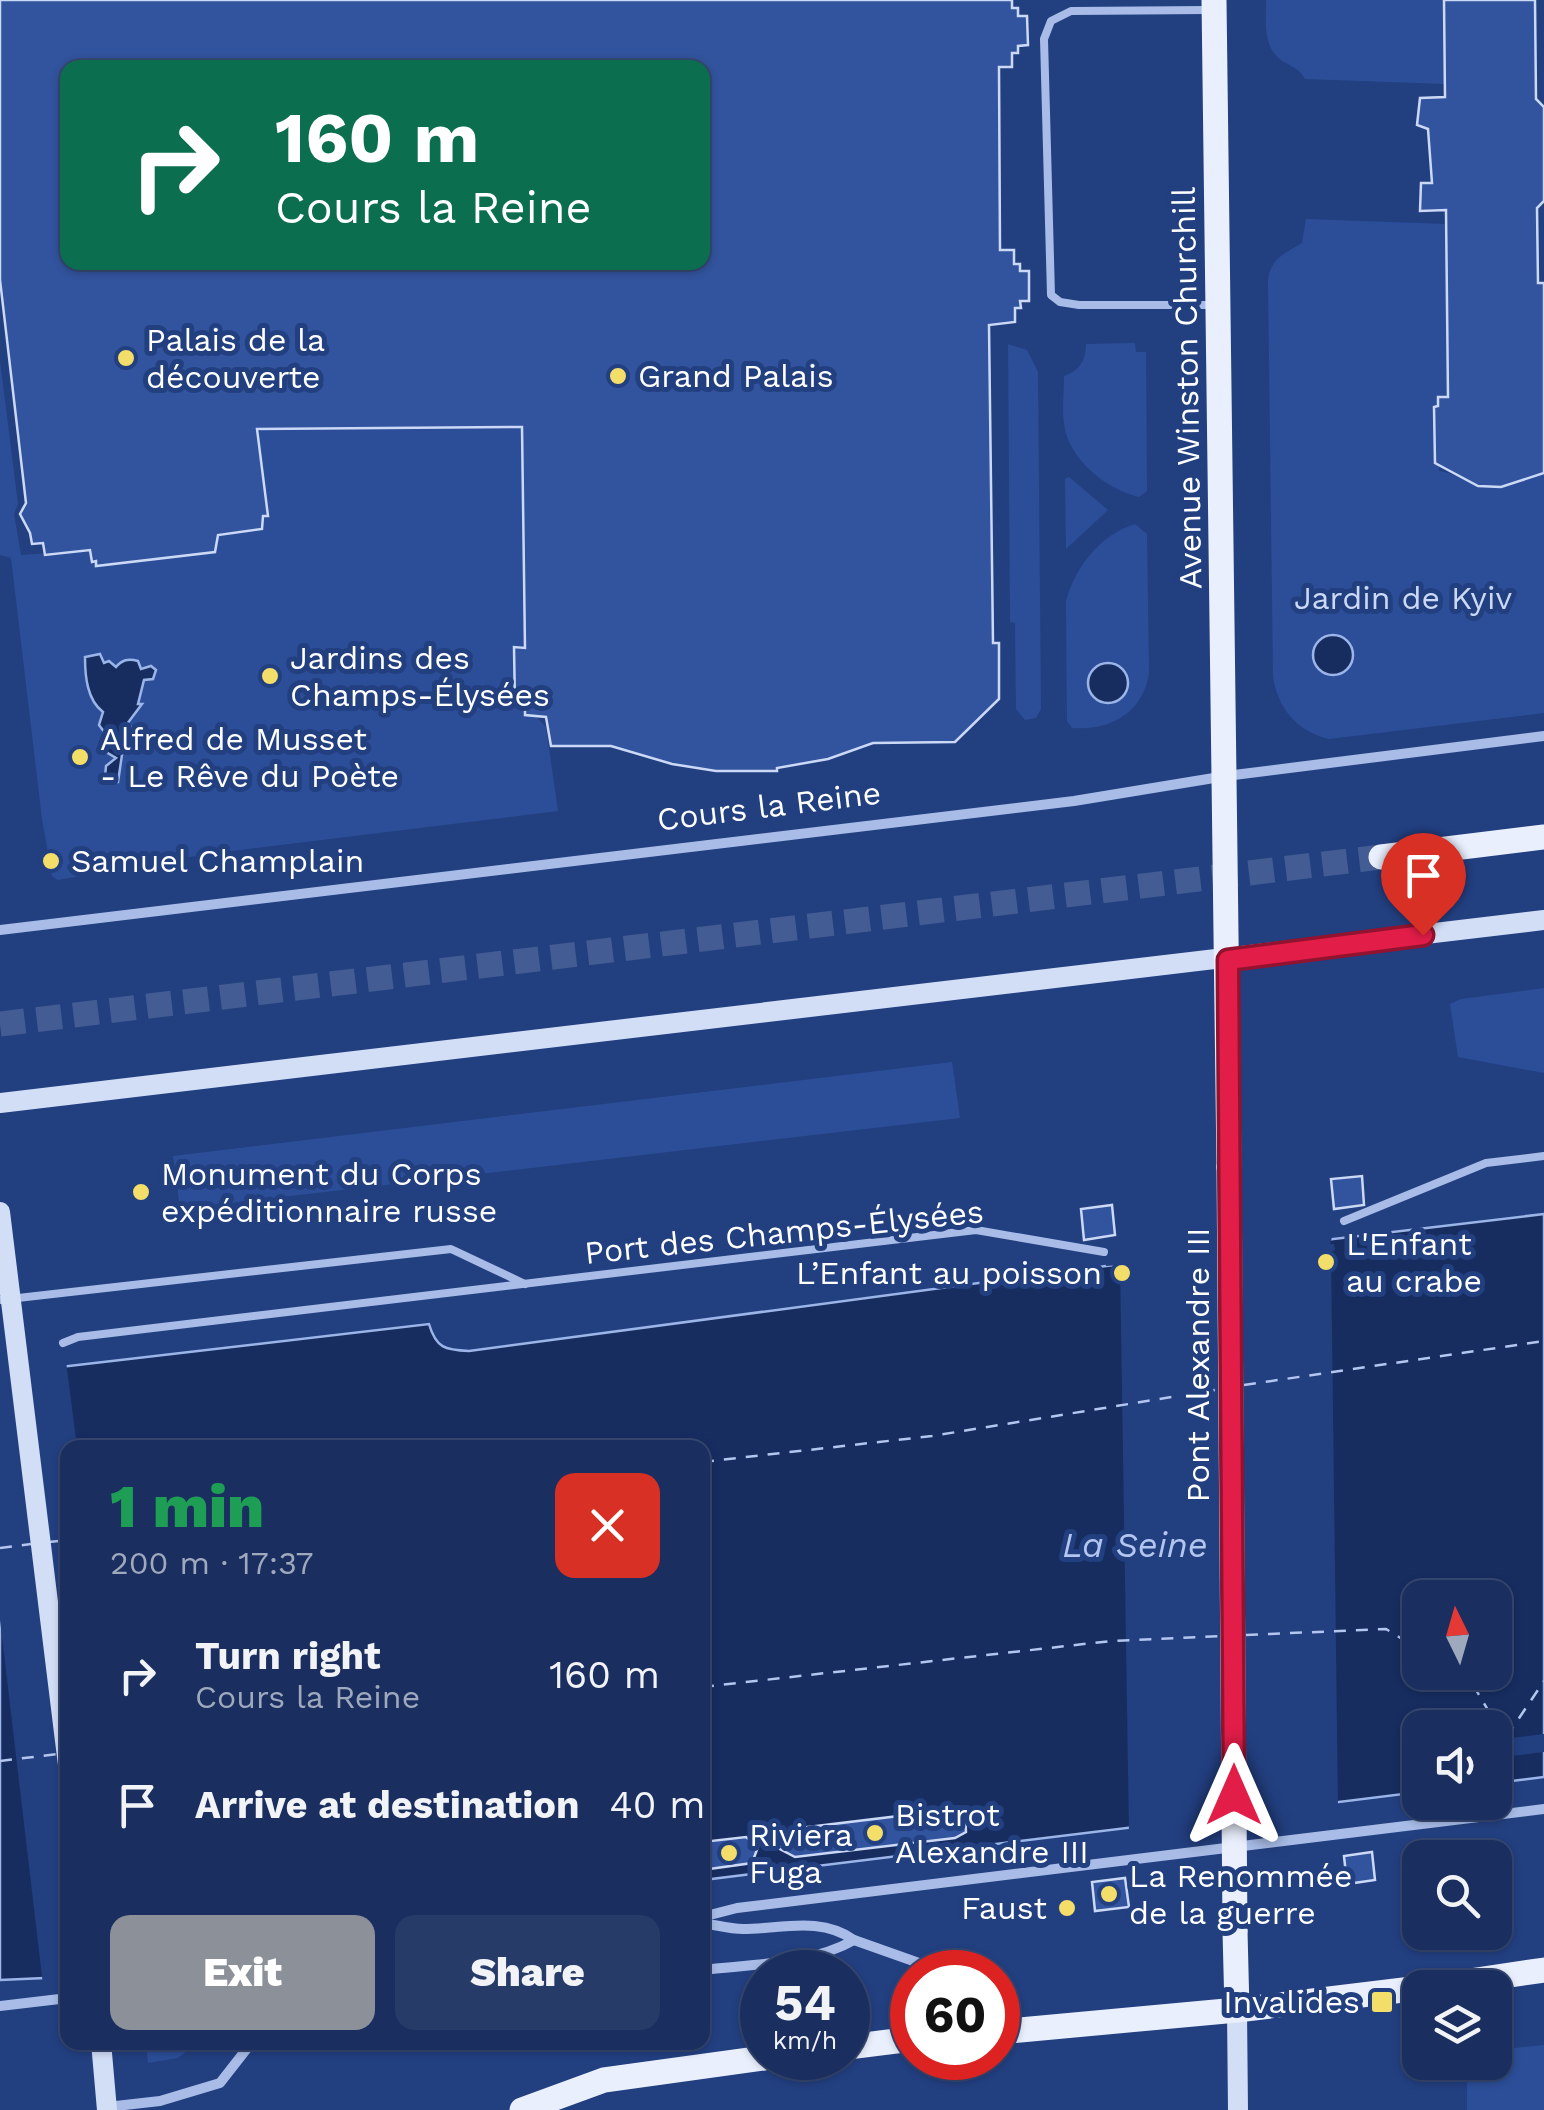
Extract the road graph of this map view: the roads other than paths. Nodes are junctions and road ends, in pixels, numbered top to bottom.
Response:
1 (1214, 5) edge
2 (1218, 304) junction
3 (1544, 736) edge
4 (1226, 776) junction
5 (1544, 837) edge
6 (1381, 856) tunnel mouth
7 (1544, 920) edge
8 (0, 930) edge
9 (1228, 960) junction
10 (0, 1103) edge
11 (1544, 1156) edge
12 (0, 1212) edge
13 (1344, 1222) dead end
14 (1104, 1252) dead end
15 (528, 1285) junction
16 (6, 1300) edge
17 (63, 1343) dead end
18 (60, 1701) edge
19 (1544, 1809) edge
20 (710, 1918) edge
21 (710, 1922) edge
22 (854, 1940) junction
23 (890, 1953) edge
24 (710, 1969) edge
25 (1544, 1970) edge
26 (1512, 1975) edge
27 (1402, 1990) edge
28 (60, 1999) edge
29 (0, 2006) edge
30 (1237, 2010) junction
31 (1020, 2030) edge
32 (102, 2050) edge
33 (246, 2050) edge
34 (740, 2061) edge
35 (569, 2101) edge
36 (107, 2108) edge
37 (522, 2110) edge
38 (1238, 2110) edge

1 - 2 main road, Avenue Winston Churchill
1 - 2 lane
2 - 4 main road, Avenue Winston Churchill
3 - 4 street, Cours la Reine
4 - 8 street, Cours la Reine
4 - 9 main road, Avenue Winston Churchill
5 - 6 main road
7 - 9 street
9 - 10 street
9 - 30 main road, Pont Alexandre III, bridge
11 - 13 lane
12 - 16 street
14 - 15 lane, Port des Champs-Élysées
15 - 16 lane
15 - 17 lane, Port des Champs-Élysées
16 - 18 street
19 - 20 street
21 - 22 street
22 - 23 street
22 - 24 street
25 - 26 main road
27 - 30 main road
28 - 29 street
30 - 31 main road
30 - 38 street
32 - 36 street
33 - 36 street
34 - 35 main road
35 - 37 main road

